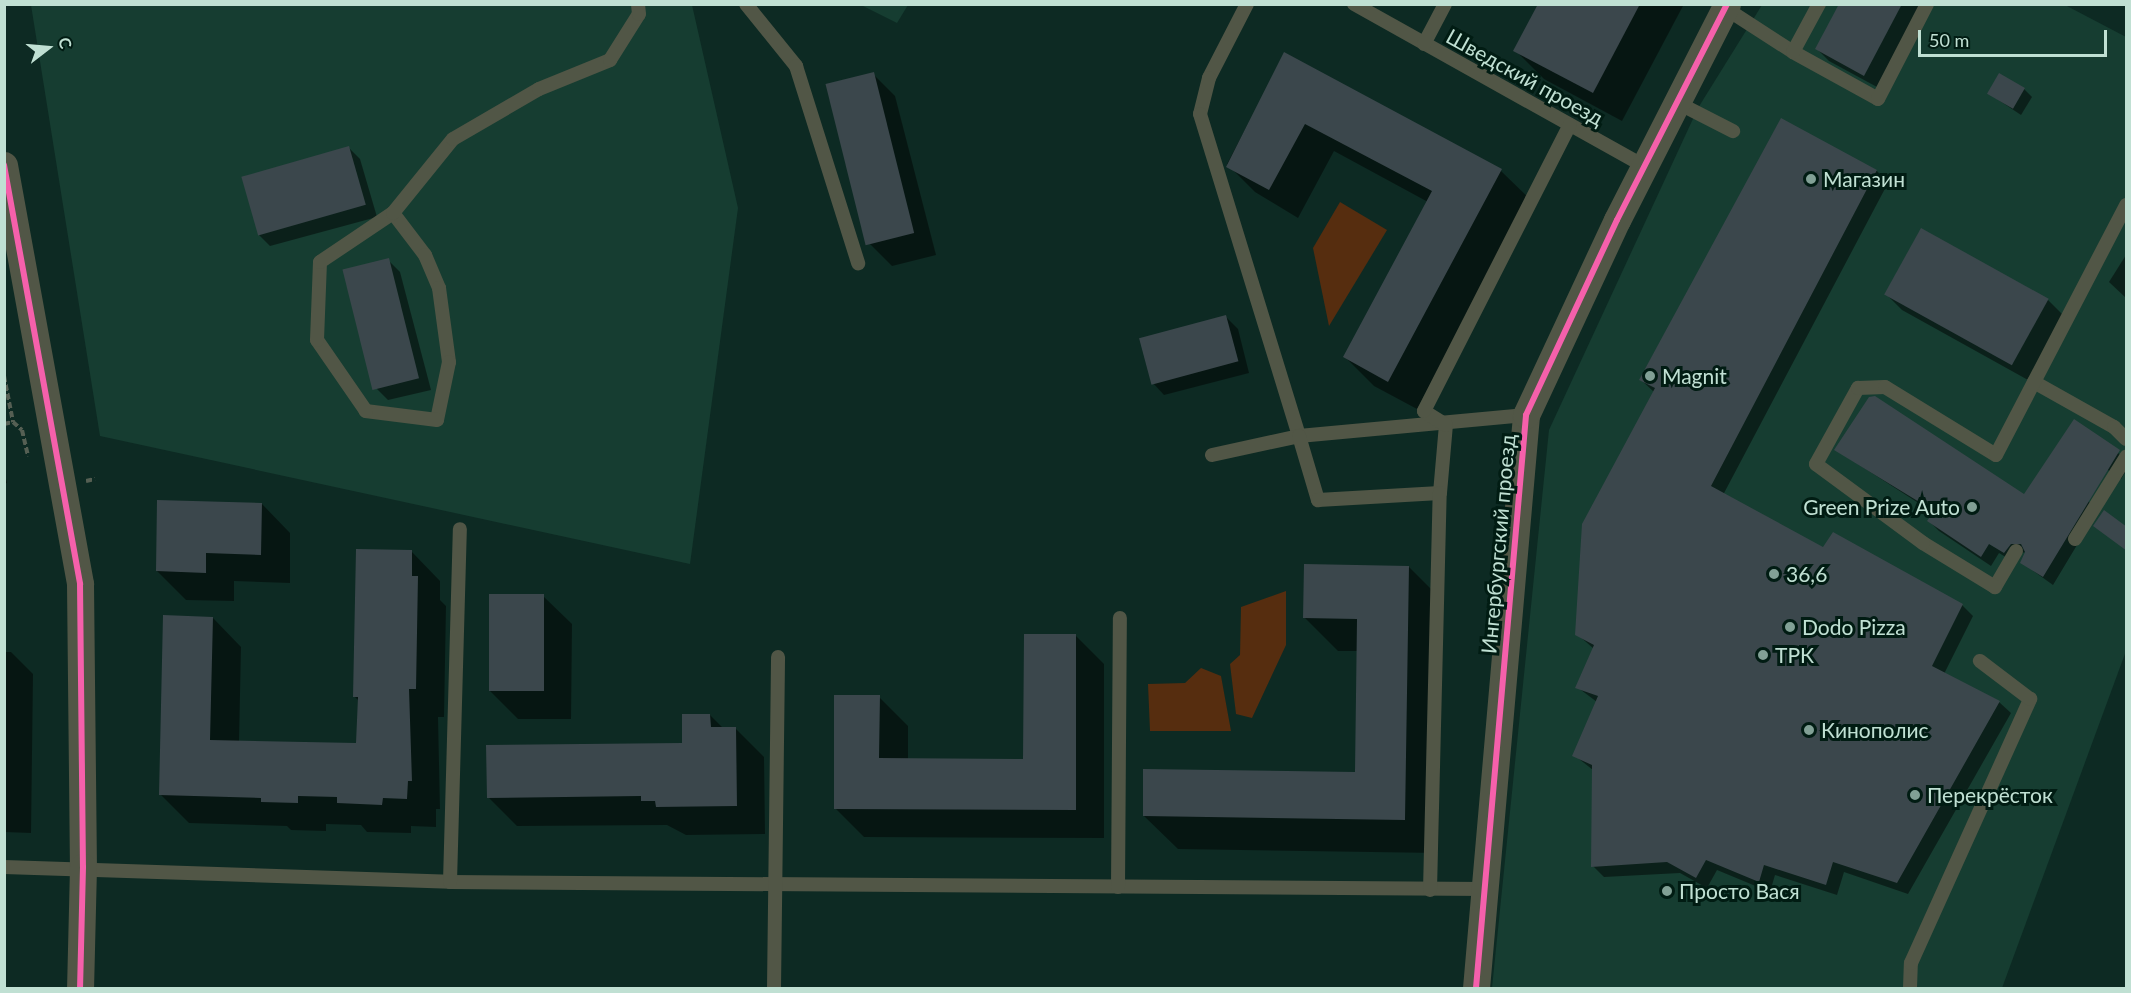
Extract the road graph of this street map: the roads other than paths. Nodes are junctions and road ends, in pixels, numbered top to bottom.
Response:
1 (638, 4) edge
2 (746, 4) edge
3 (1247, 4) edge
4 (1354, 4) edge
5 (1445, 4) edge
6 (1819, 4) edge
7 (1927, 4) edge
8 (1726, 6) edge
9 (1424, 44) junction
10 (1793, 52) junction
11 (1678, 103) junction
12 (1570, 125) junction
13 (1733, 131) dead end
14 (4, 165) edge
15 (1646, 167) junction
16 (2127, 205) edge
17 (393, 213) junction
18 (13, 258) edge
19 (858, 263) dead end
20 (2034, 382) junction
21 (1526, 416) junction
22 (1446, 425) junction
23 (1299, 436) junction
24 (2127, 439) edge
25 (1212, 455) dead end
26 (2127, 457) edge
27 (1440, 493) junction
28 (460, 529) dead end
29 (2075, 539) dead end
30 (2016, 551) dead end
31 (1120, 618) dead end
32 (778, 657) dead end
33 (1980, 661) dead end
34 (4, 867) edge
35 (83, 867) junction
36 (450, 882) junction
37 (777, 882) junction
38 (1118, 887) junction
39 (1485, 889) junction
40 (1431, 890) junction
41 (80, 988) edge
42 (774, 988) edge
43 (1476, 988) edge
44 (1910, 988) edge

1 - 17 lane
2 - 19 lane
3 - 23 lane
4 - 9 lane, Шведский проезд
5 - 9 lane
6 - 10 lane
7 - 10 lane
8 - 10 lane
8 - 11 street, Ингербургский проезд
9 - 12 lane, Шведский проезд
11 - 13 lane
11 - 15 street, Ингербургский проезд
12 - 15 lane, Шведский проезд
12 - 22 lane
14 - 18 street
15 - 21 street, Ингербургский проезд
16 - 20 lane
17 - 17 lane
18 - 35 street
20 - 24 lane
20 - 30 lane
21 - 22 lane
21 - 39 street, Ингербургский проезд
22 - 23 lane
22 - 27 lane
23 - 25 lane
23 - 27 lane
26 - 29 lane
27 - 40 lane
28 - 36 lane
31 - 38 lane
32 - 37 lane
33 - 44 lane
34 - 35 lane
35 - 36 lane
35 - 41 street
36 - 37 lane
37 - 38 lane
37 - 42 lane
38 - 40 lane
39 - 40 lane
39 - 43 street, Ингербургский проезд

